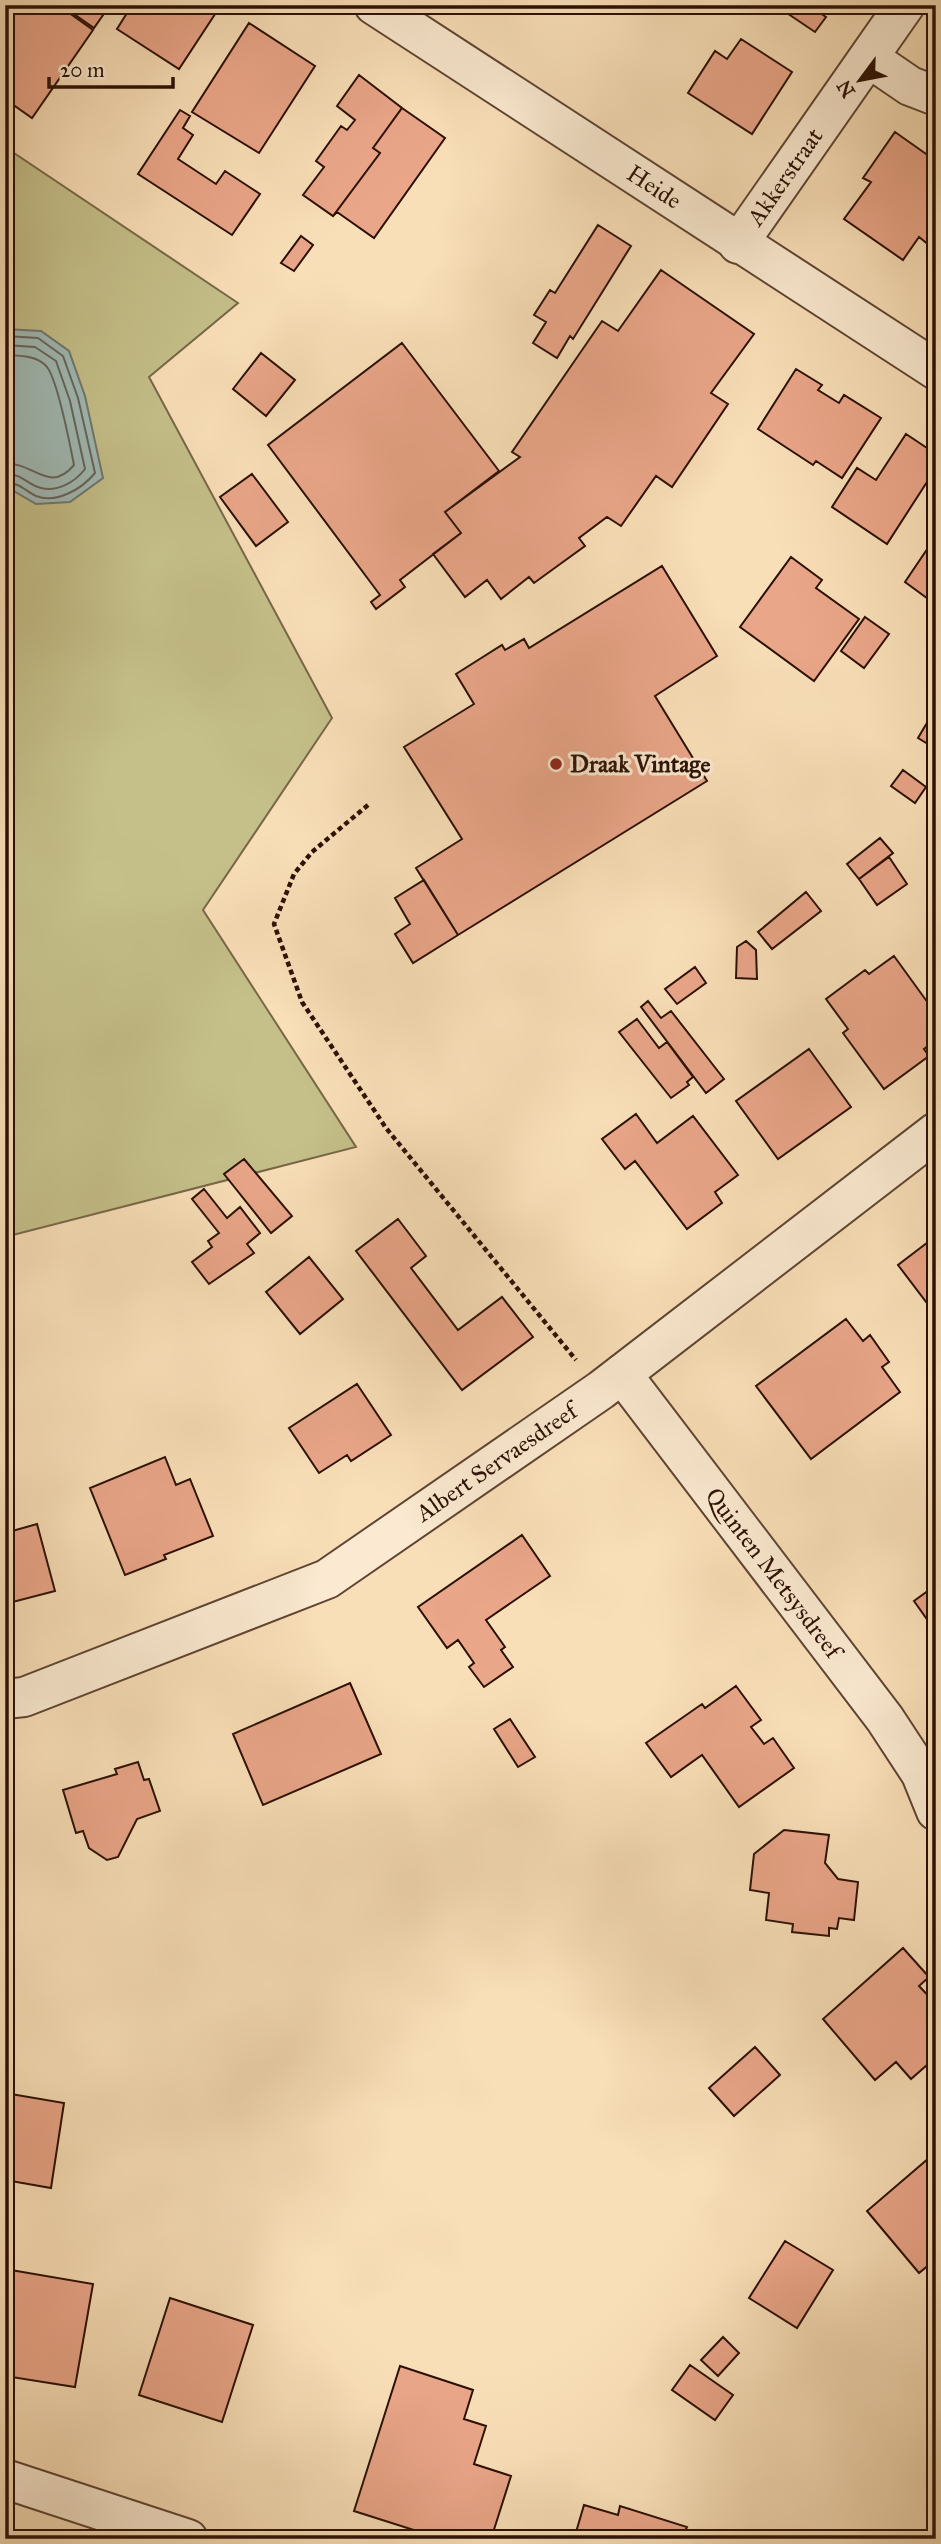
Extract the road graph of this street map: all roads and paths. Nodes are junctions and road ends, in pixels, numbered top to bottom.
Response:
1 (374, 5) edge
2 (905, 5) edge
3 (869, 58) junction
4 (936, 96) edge
5 (738, 244) junction
6 (936, 370) edge
7 (368, 804) dead end
8 (936, 1132) edge
9 (611, 1382) junction
10 (5, 1699) edge
11 (928, 1781) edge
12 (936, 1811) edge
13 (5, 2479) edge
14 (188, 2539) edge

1 - 5 street, Heide
2 - 3 street, Akkerstraat
3 - 4 street
3 - 5 street, Akkerstraat
5 - 6 street, Heide
7 - 9 path
8 - 9 street, Albert Servaesdreef
9 - 10 street, Albert Servaesdreef
9 - 11 street, Quinten Metsysdreef
11 - 12 street, Quinten Metsysdreef
13 - 14 street

